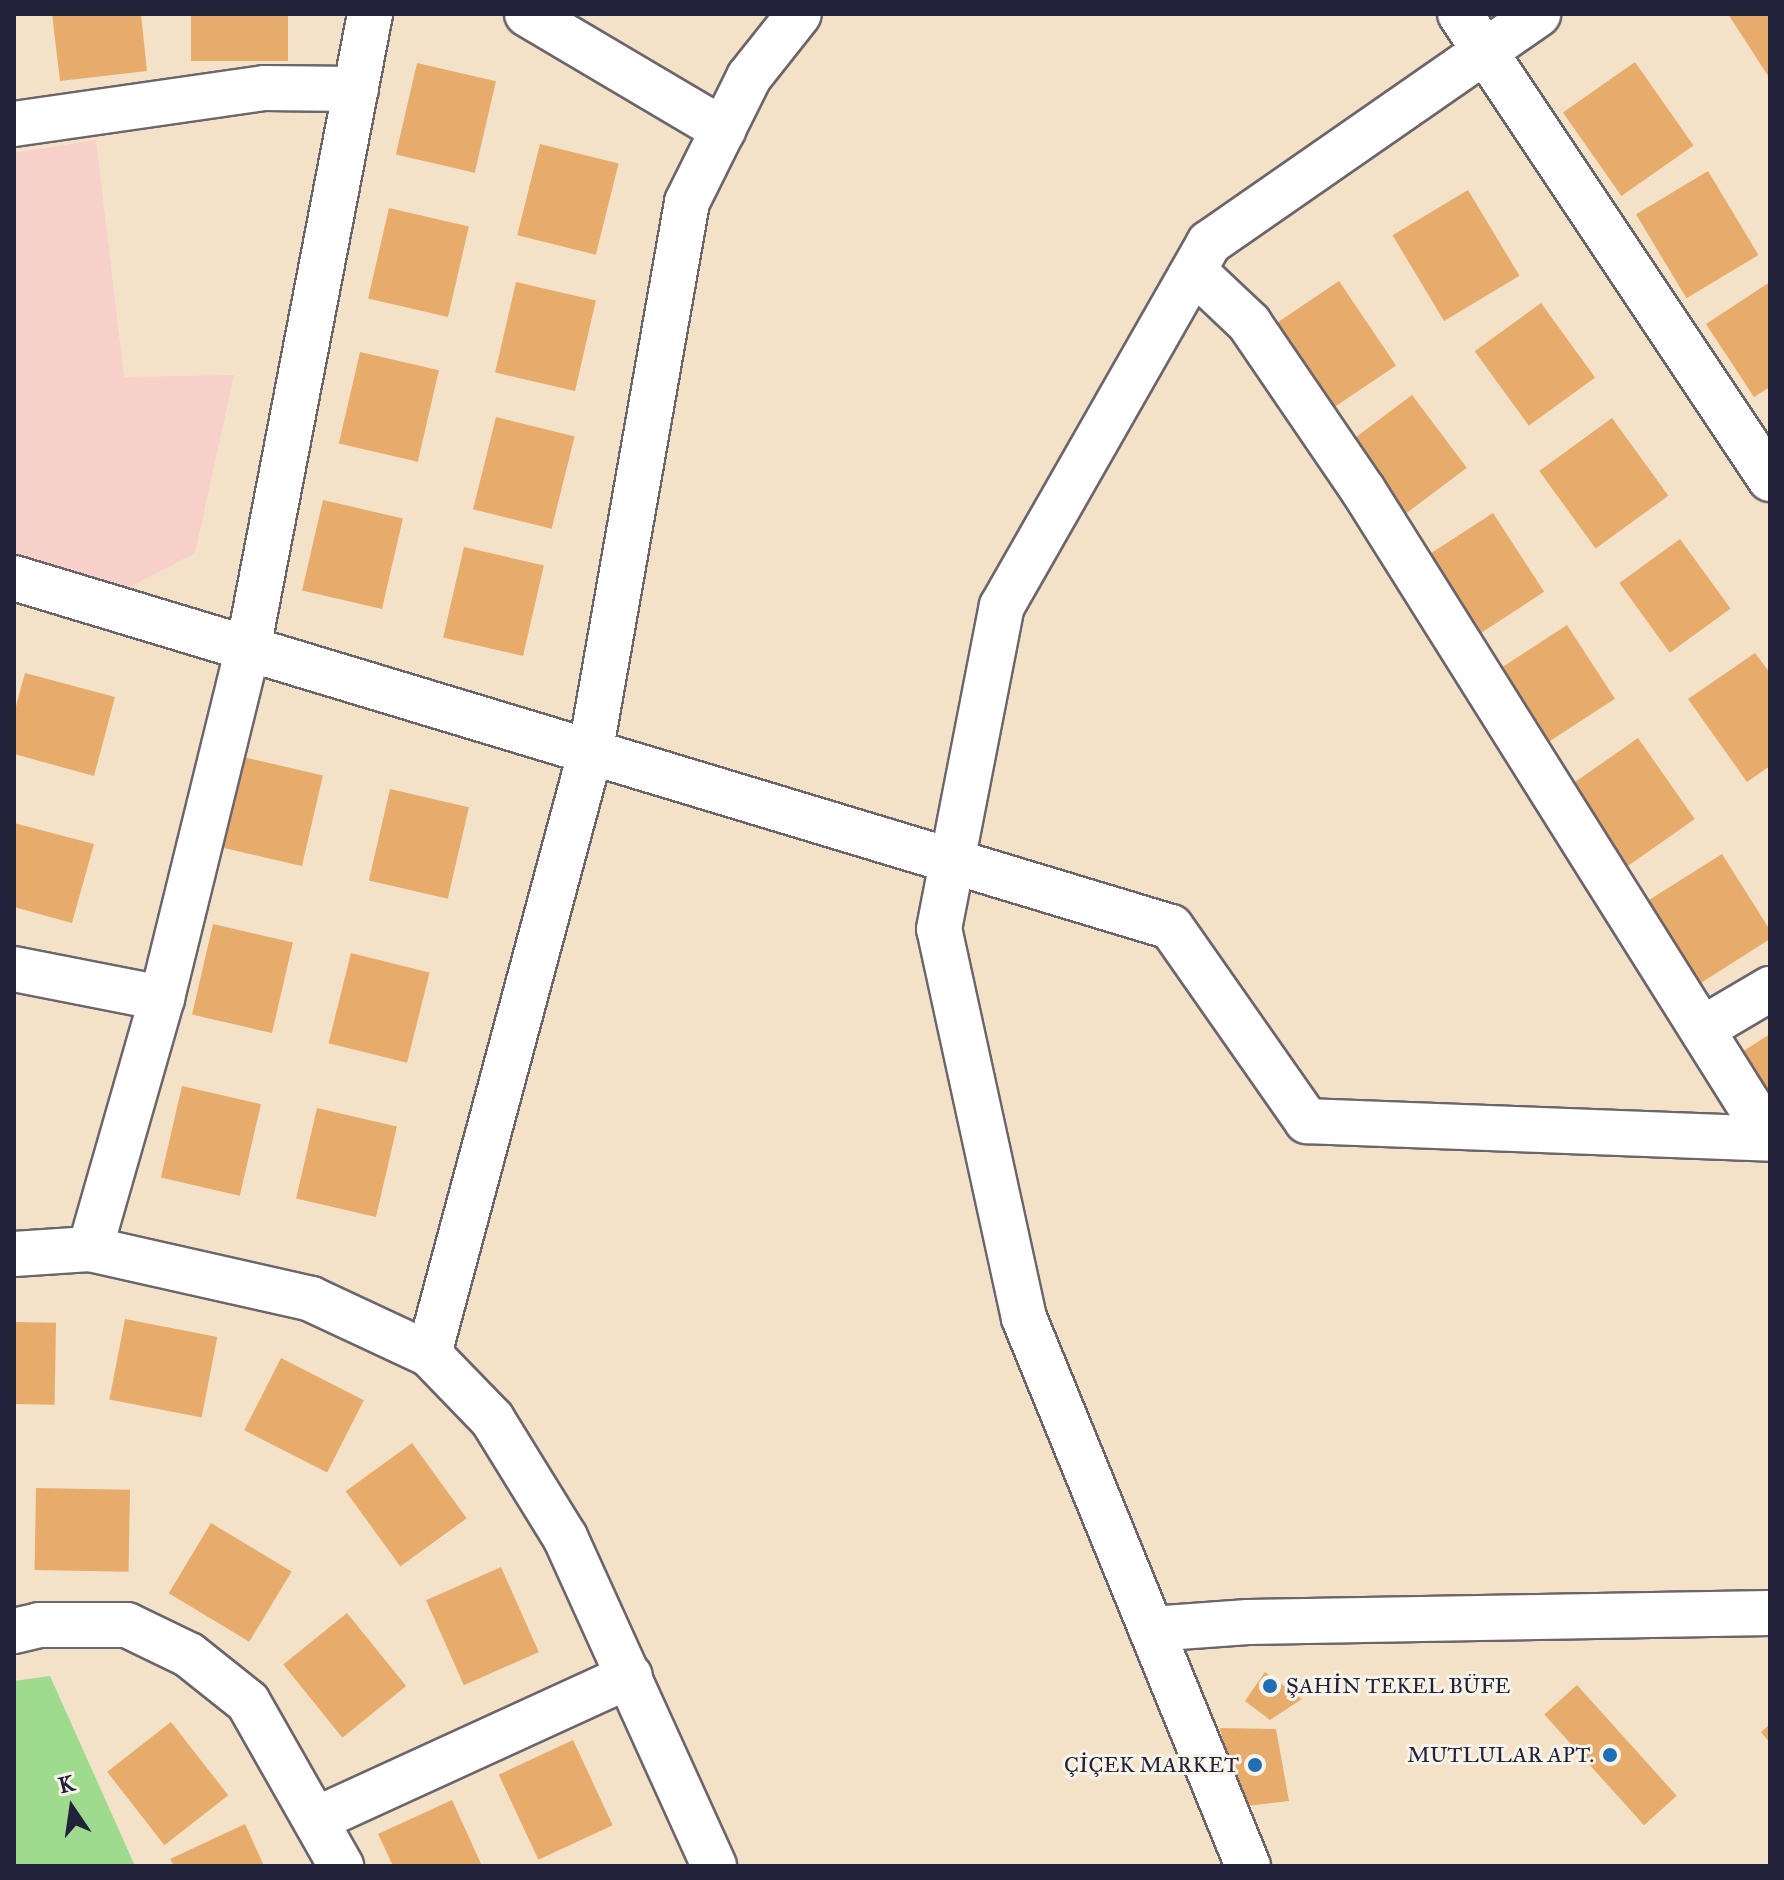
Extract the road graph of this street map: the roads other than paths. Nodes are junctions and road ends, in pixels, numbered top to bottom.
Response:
1 (370, 14) edge
2 (799, 14) edge
3 (1460, 14) edge
4 (1538, 14) edge
5 (554, 20) edge
6 (1481, 53) junction
7 (356, 89) junction
8 (14, 124) edge
9 (723, 130) junction
10 (1194, 271) junction
11 (1770, 479) edge
12 (14, 578) edge
13 (248, 649) junction
14 (590, 754) junction
15 (952, 865) junction
16 (14, 969) edge
17 (1770, 989) edge
18 (162, 998) junction
19 (1702, 1029) junction
20 (1770, 1138) edge
21 (90, 1249) junction
22 (14, 1254) edge
23 (429, 1354) junction
24 (1770, 1613) edge
25 (1151, 1629) junction
26 (14, 1631) edge
27 (630, 1676) junction
28 (317, 1819) junction
29 (341, 1866) edge
30 (714, 1866) edge
31 (1248, 1866) edge

1 - 7 street
2 - 9 street
3 - 6 street
4 - 6 street
5 - 9 street
6 - 10 street
6 - 11 street
7 - 8 street
7 - 13 street
9 - 14 street
10 - 15 street
10 - 19 street
12 - 13 street
13 - 14 street
13 - 18 street
14 - 15 street
14 - 23 street
15 - 20 street
15 - 25 street
16 - 18 street
17 - 19 street
18 - 21 street
19 - 20 street
21 - 22 street
21 - 23 street
23 - 27 street
24 - 25 street
25 - 31 street
26 - 28 street
27 - 28 street
27 - 30 street
28 - 29 street

